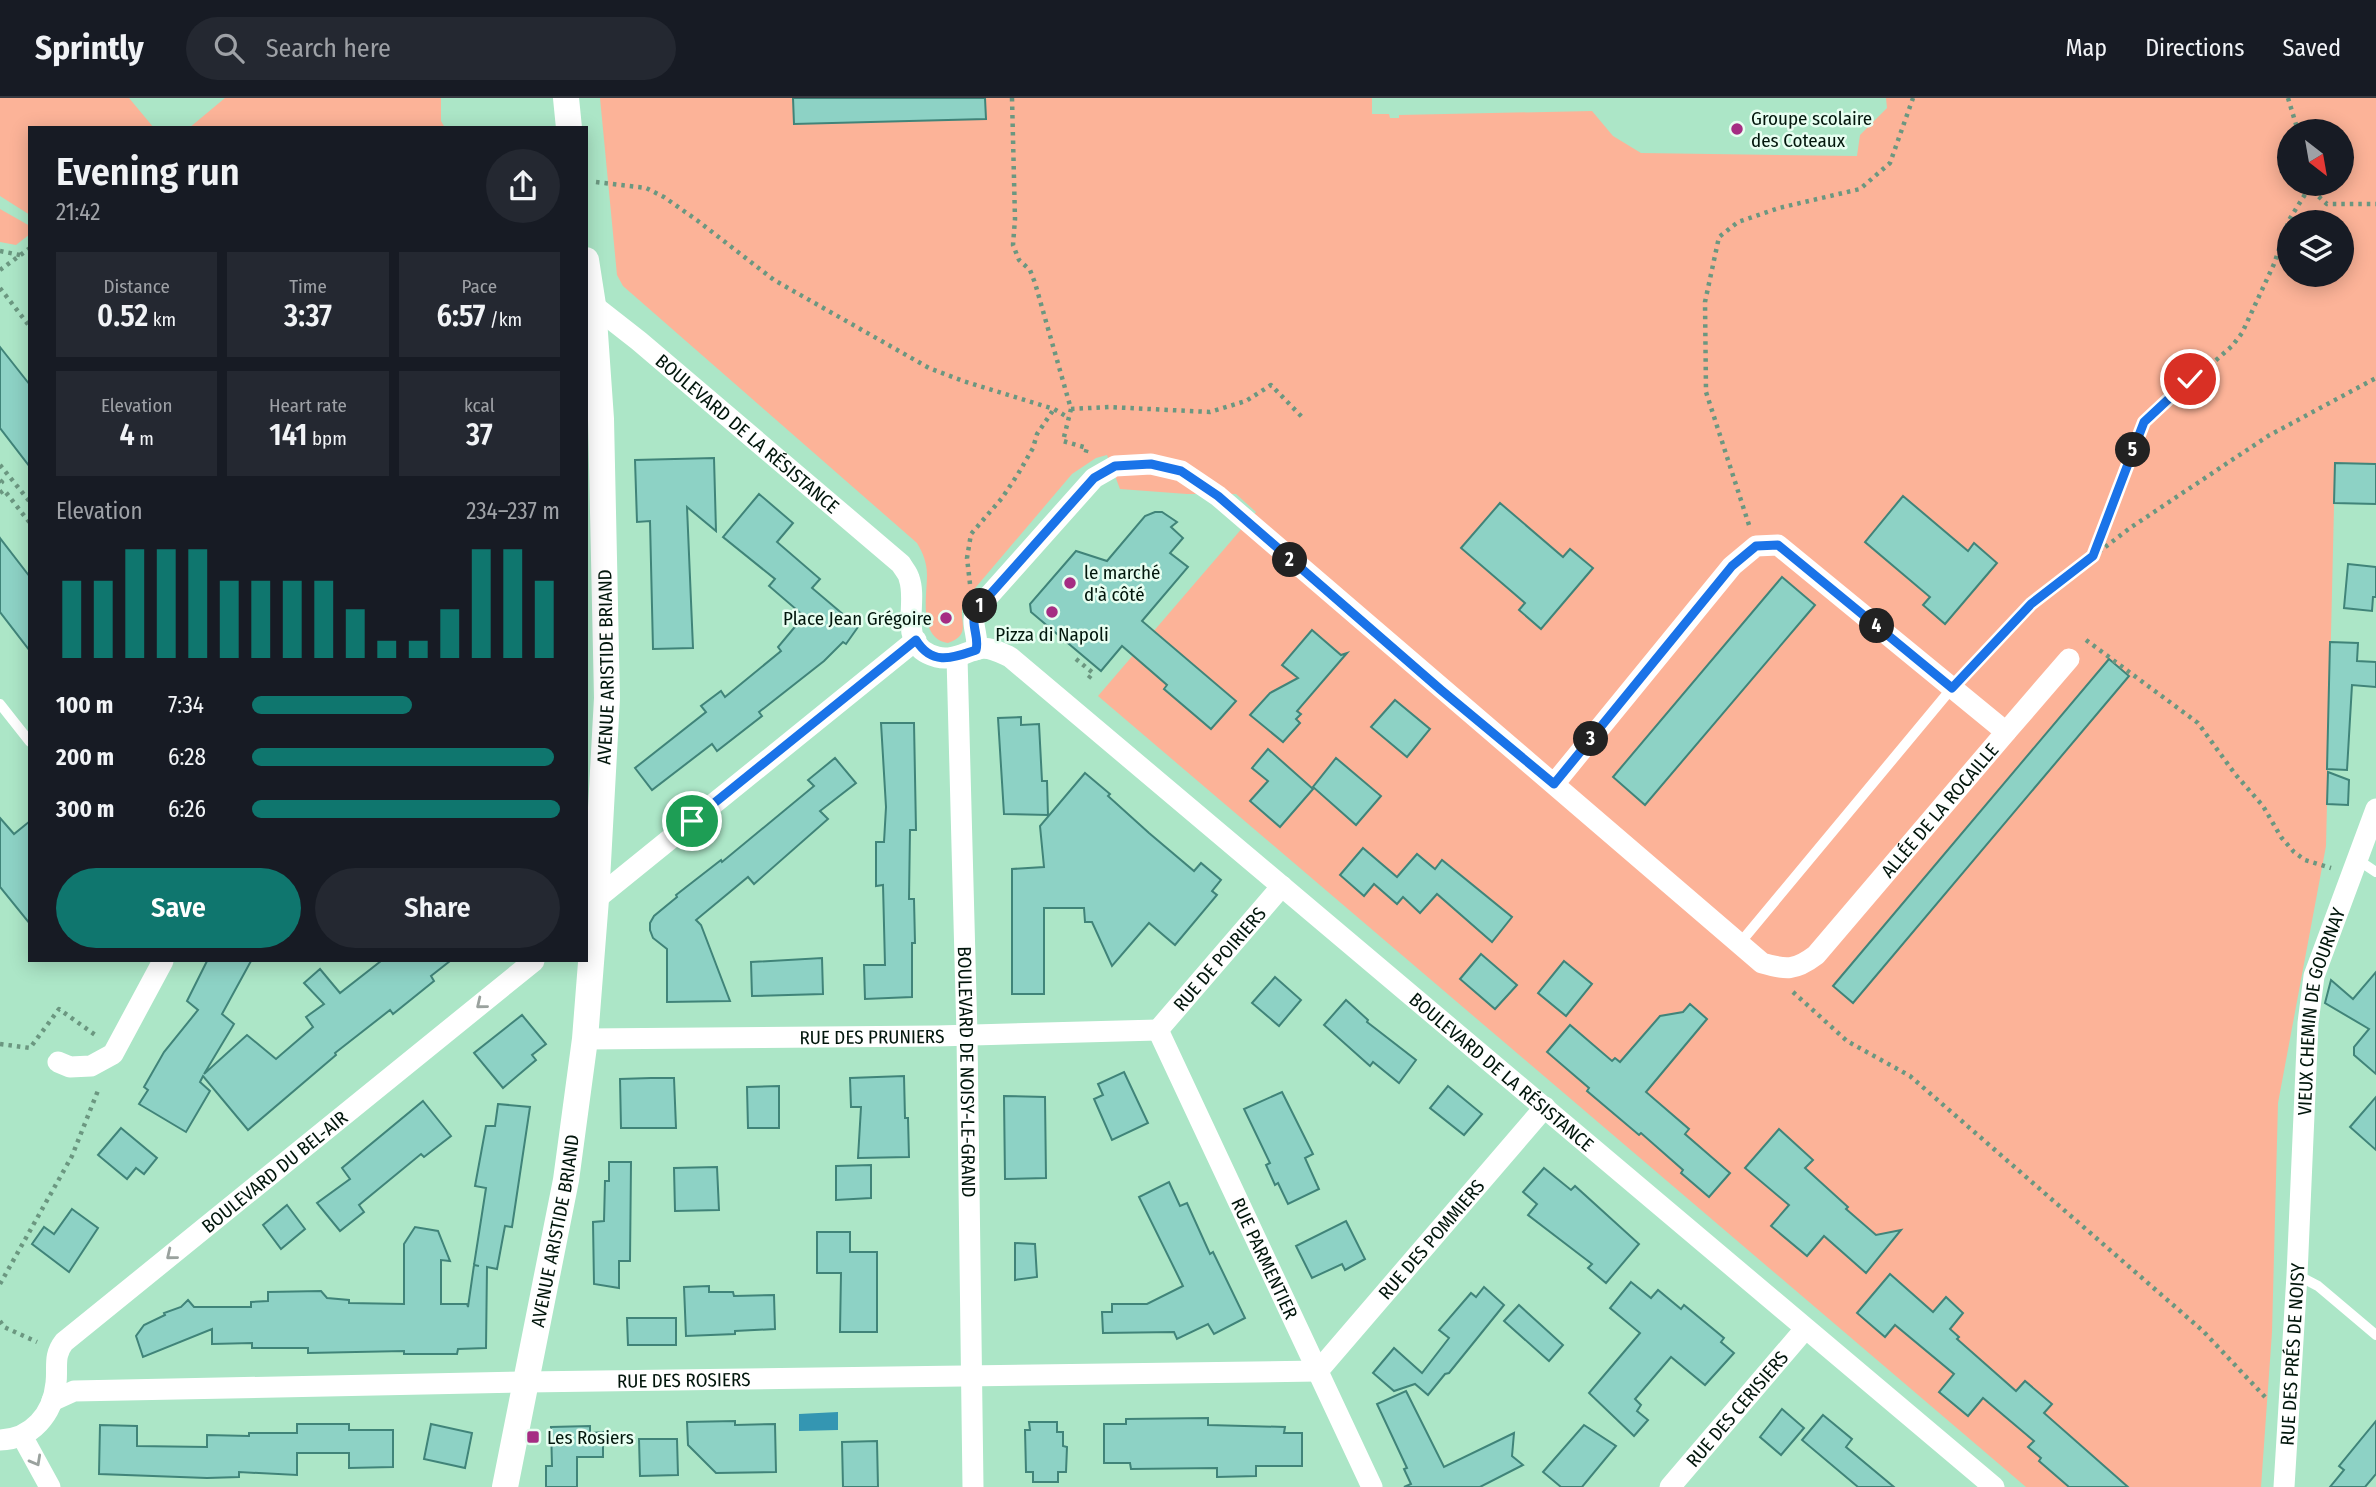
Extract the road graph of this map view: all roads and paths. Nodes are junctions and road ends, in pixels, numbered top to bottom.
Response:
1 (566, 98) edge
2 (1013, 98) edge
3 (1913, 98) edge
4 (2288, 98) edge
5 (2294, 119) edge
6 (569, 126) edge
7 (596, 182) dead end
8 (2302, 196) edge
9 (2319, 196) edge
10 (2376, 204) edge
11 (28, 249) edge
12 (0, 251) edge
13 (20, 255) junction
14 (0, 271) edge
15 (588, 273) edge
16 (0, 288) edge
17 (593, 305) junction
18 (28, 324) edge
19 (2376, 378) edge
20 (1054, 409) junction
21 (1071, 409) junction
22 (1069, 418) junction
23 (1303, 418) dead end
24 (0, 464) edge
25 (1082, 465) dead end
26 (0, 493) edge
27 (28, 499) edge
28 (28, 510) edge
29 (22, 514) junction
30 (28, 521) edge
31 (1756, 546) junction
32 (2093, 556) junction
33 (973, 589) dead end
34 (916, 640) junction
35 (966, 654) junction
36 (1076, 659) dead end
37 (2069, 659) joint
38 (1088, 679) dead end
39 (1952, 688) junction
40 (0, 704) edge
41 (2006, 732) junction
42 (28, 739) edge
43 (1554, 784) junction
44 (2376, 809) edge
45 (2355, 868) junction
46 (2376, 872) edge
47 (1282, 886) junction
48 (596, 899) junction
49 (590, 938) edge
50 (1740, 943) junction
51 (162, 962) edge
52 (533, 962) edge
53 (1762, 962) junction
54 (1158, 1030) junction
55 (967, 1035) junction
56 (585, 1039) junction
57 (0, 1044) edge
58 (115, 1051) junction
59 (58, 1062) dead end
60 (1545, 1107) junction
61 (2298, 1223) joint
62 (2297, 1275) junction
63 (0, 1284) edge
64 (0, 1321) edge
65 (1805, 1329) junction
66 (2376, 1335) edge
67 (58, 1349) junction
68 (1318, 1371) junction
69 (972, 1375) junction
70 (526, 1382) junction
71 (52, 1401) junction
72 (2288, 1422) junction
73 (22, 1436) junction
74 (0, 1440) edge
75 (50, 1487) edge
76 (505, 1487) edge
77 (974, 1487) edge
78 (1372, 1487) edge
79 (1670, 1487) edge
80 (1994, 1487) edge
81 (2284, 1487) edge

1 - 6 street
2 - 21 path
3 - 31 path
4 - 5 path
7 - 20 path
8 - 32 path
9 - 10 path
11 - 13 path
12 - 13 path
13 - 14 path
15 - 17 street, AVENUE ARISTIDE BRIAND
16 - 18 path
17 - 34 street, BOULEVARD DE LA RÉSISTANCE
17 - 48 street, AVENUE ARISTIDE BRIAND
19 - 32 path
20 - 22 path
20 - 33 path
21 - 22 path
21 - 23 path
22 - 25 path
24 - 27 path
26 - 29 path
28 - 29 path
29 - 30 path
31 - 39 street, ALLÉE DE LA ROCAILLE
31 - 43 street
32 - 39 path
34 - 35 street
34 - 48 street
35 - 43 street
35 - 47 street, BOULEVARD DE LA RÉSISTANCE
35 - 55 street, BOULEVARD DE NOISY-LE-GRAND
36 - 38 path
37 - 41 street
37 - 45 path
39 - 41 street, ALLÉE DE LA ROCAILLE
39 - 50 lane
40 - 42 lane
41 - 53 street, ALLÉE DE LA ROCAILLE
43 - 50 street
44 - 45 street, VIEUX CHEMIN DE GOURNAY
45 - 46 lane
45 - 61 street, VIEUX CHEMIN DE GOURNAY
47 - 54 street, RUE DE POIRIERS
47 - 60 street, BOULEVARD DE LA RÉSISTANCE
48 - 49 street, AVENUE ARISTIDE BRIAND
49 - 56 street, AVENUE ARISTIDE BRIAND
50 - 53 street
51 - 58 street
52 -> 67 street, BOULEVARD DU BEL-AIR
53 - 72 path
54 - 55 street, RUE DES PRUNIERS
54 - 68 street, RUE PARMENTIER
55 - 56 street, RUE DES PRUNIERS
55 - 69 street, BOULEVARD DE NOISY-LE-GRAND
56 - 70 street, AVENUE ARISTIDE BRIAND
57 - 58 path
58 - 59 street
58 - 63 path
60 - 65 street, BOULEVARD DE LA RÉSISTANCE
60 - 68 street, RUE DES POMMIERS
61 - 62 street, RUE DES PRÉS DE NOISY
62 - 66 lane
62 - 72 street, RUE DES PRÉS DE NOISY
64 - 67 path
65 - 79 street, RUE DES CERISIERS
65 - 80 street, BOULEVARD DE LA RÉSISTANCE
67 - 71 street
68 - 69 street, RUE DES ROSIERS
68 - 78 street, RUE PARMENTIER
69 - 70 street, RUE DES ROSIERS
69 - 77 street, BOULEVARD DE NOISY-LE-GRAND
70 - 71 street, RUE DES ROSIERS
70 - 76 street, AVENUE ARISTIDE BRIAND
71 - 73 street
72 - 81 street, RUE DES PRÉS DE NOISY
73 - 74 street
73 -> 75 street

